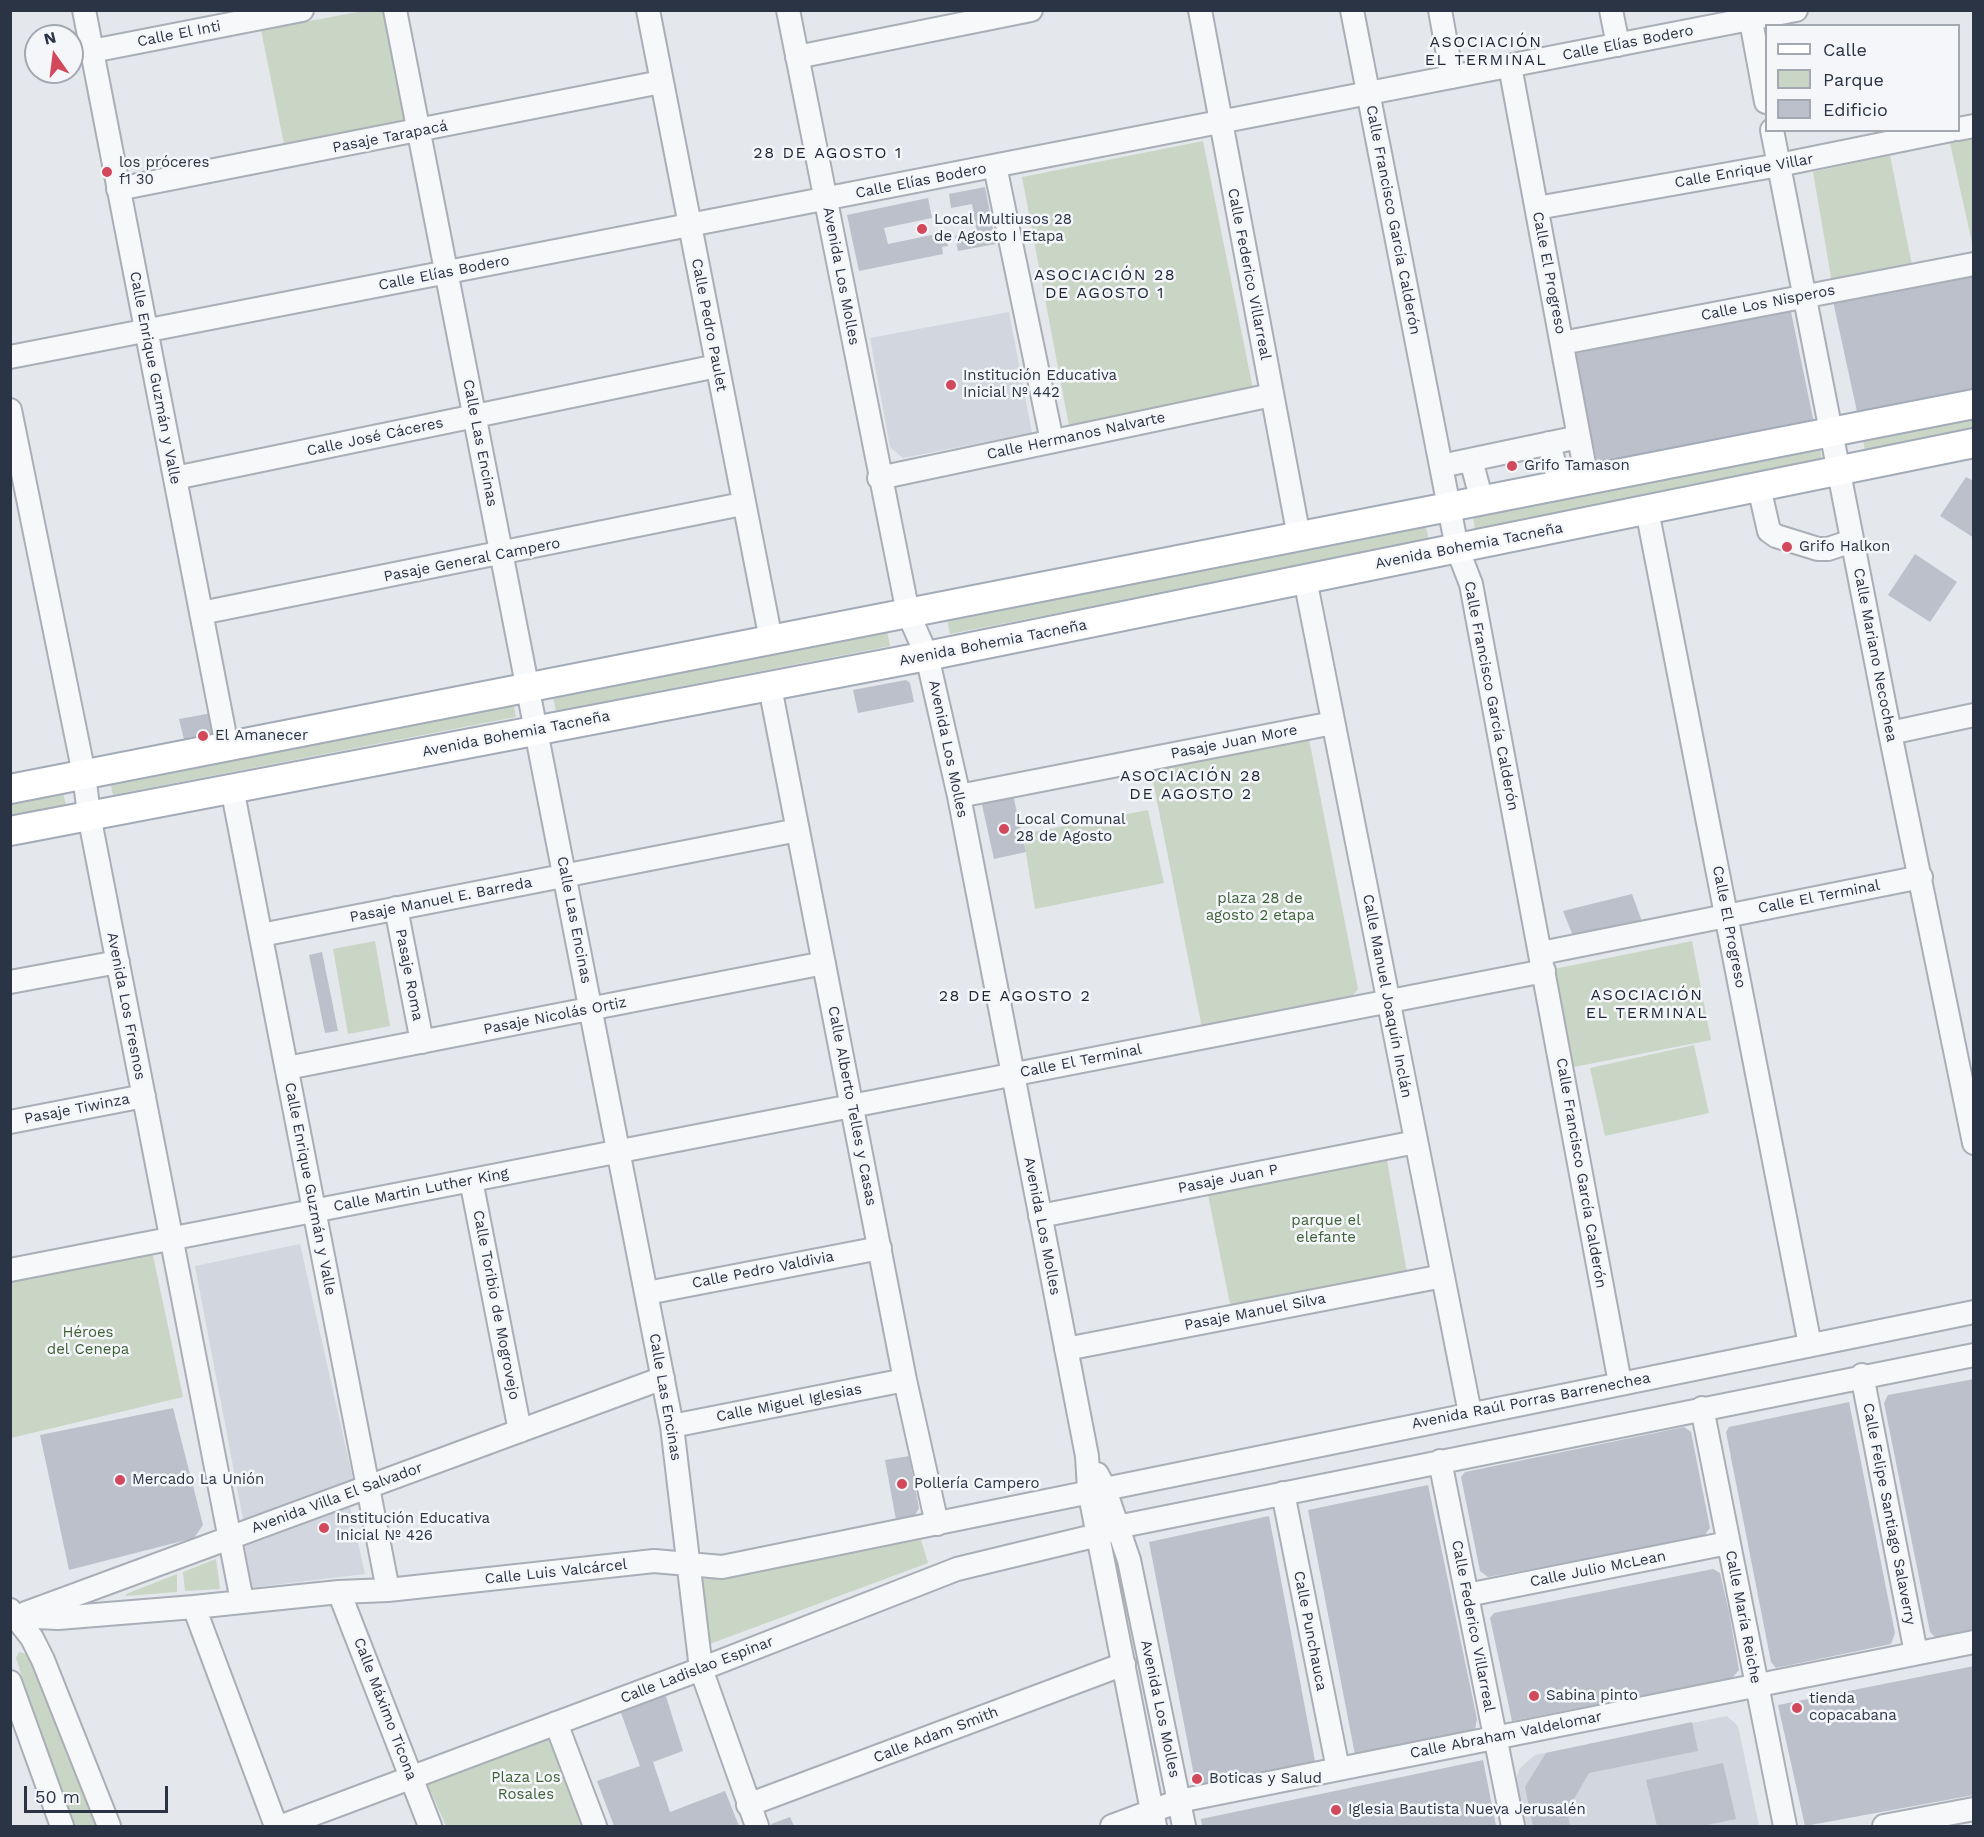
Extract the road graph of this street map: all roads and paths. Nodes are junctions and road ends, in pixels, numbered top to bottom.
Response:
1 (84, 10) edge
2 (302, 10) edge
3 (395, 10) edge
4 (648, 10) edge
5 (788, 10) edge
6 (1031, 10) edge
7 (1200, 10) edge
8 (1352, 10) edge
9 (1440, 10) edge
10 (1611, 10) edge
11 (1796, 10) edge
12 (1750, 15) edge
13 (1618, 45) junction
14 (92, 51) junction
15 (797, 57) junction
16 (1510, 66) junction
17 (1452, 77) junction
18 (661, 82) junction
19 (1765, 92) edge
20 (1368, 94) junction
21 (1221, 122) junction
22 (419, 131) junction
23 (1772, 132) edge
24 (1941, 132) edge
25 (1779, 165) junction
26 (996, 166) junction
27 (118, 189) junction
28 (827, 199) junction
29 (1537, 208) junction
30 (689, 226) junction
31 (1974, 264) edge
32 (447, 273) junction
33 (1804, 296) junction
34 (146, 331) junction
35 (1562, 343) junction
36 (10, 357) edge
37 (717, 366) junction
38 (1272, 395) junction
39 (1974, 405) edge
40 (10, 410) edge
41 (475, 417) junction
42 (1831, 432) junction
43 (1579, 437) junction
44 (1052, 441) junction
45 (1549, 443) junction
46 (1974, 443) edge
47 (1471, 460) junction
48 (1441, 466) junction
49 (1839, 471) junction
50 (175, 478) junction
51 (879, 478) junction
52 (1587, 480) junction
53 (1560, 486) junction
54 (1759, 487) junction
55 (1482, 501) junction
56 (742, 504) junction
57 (1449, 507) junction
58 (1647, 510) junction
59 (1299, 537) junction
60 (1852, 541) junction
61 (1457, 548) junction
62 (502, 554) junction
63 (1305, 579) junction
64 (201, 613) junction
65 (908, 613) junction
66 (771, 640) junction
67 (927, 656) junction
68 (529, 687) junction
69 (770, 687) junction
70 (1974, 715) edge
71 (1333, 723) junction
72 (537, 730) junction
73 (1890, 732) junction
74 (227, 746) junction
75 (84, 774) junction
76 (232, 788) junction
77 (10, 789) edge
78 (959, 796) junction
79 (89, 815) junction
80 (798, 830) junction
81 (10, 831) edge
82 (566, 875) junction
83 (1921, 877) junction
84 (396, 908) junction
85 (1726, 915) junction
86 (261, 935) junction
87 (118, 962) junction
88 (1542, 962) junction
89 (824, 963) junction
90 (10, 982) edge
91 (1388, 1001) junction
92 (592, 1009) junction
93 (422, 1042) junction
94 (287, 1068) junction
95 (1013, 1074) junction
96 (144, 1096) junction
97 (852, 1106) junction
98 (10, 1122) edge
99 (1416, 1142) junction
100 (1974, 1143) edge
101 (619, 1151) junction
102 (471, 1180) junction
103 (314, 1211) junction
104 (1040, 1216) junction
105 (171, 1239) junction
106 (880, 1248) junction
107 (10, 1270) edge
108 (1443, 1276) junction
109 (647, 1293) junction
110 (1974, 1312) edge
111 (1810, 1345) junction
112 (1066, 1349) junction
113 (1974, 1355) edge
114 (1862, 1376) junction
115 (663, 1378) junction
116 (905, 1380) junction
117 (1620, 1383) junction
118 (1702, 1408) junction
119 (1470, 1413) junction
120 (672, 1426) junction
121 (520, 1431) junction
122 (1440, 1461) junction
123 (368, 1487) junction
124 (1097, 1488) junction
125 (1283, 1493) junction
126 (937, 1524) junction
127 (1107, 1531) junction
128 (229, 1538) junction
129 (1728, 1543) junction
130 (688, 1566) junction
131 (388, 1590) junction
132 (339, 1592) junction
133 (1467, 1594) junction
134 (242, 1601) junction
135 (194, 1607) junction
136 (12, 1615) edge
137 (1974, 1642) edge
138 (1916, 1653) junction
139 (1124, 1664) junction
140 (701, 1669) junction
141 (10, 1682) edge
142 (1757, 1685) junction
143 (556, 1723) junction
144 (1496, 1737) junction
145 (1338, 1769) junction
146 (411, 1778) junction
147 (1179, 1801) junction
148 (748, 1805) junction
149 (1974, 1809) edge
150 (1154, 1819) edge
151 (62, 1827) edge
152 (109, 1827) edge
153 (276, 1827) edge
154 (282, 1827) edge
155 (430, 1827) edge
156 (595, 1827) edge
157 (756, 1827) edge
158 (1112, 1827) edge
159 (1184, 1827) edge
160 (1514, 1827) edge
161 (1785, 1827) edge
162 (1884, 1827) edge

1 - 14 street, Calle Enrique Guzmán y Valle
2 - 14 street, Calle El Inti
3 - 22 street, Calle Las Encinas
4 - 18 street, Calle Pedro Paulet
5 - 15 street, Avenida Los Molles
6 - 15 street
7 - 21 street, Calle Federico Villarreal
8 - 20 street, Calle Francisco García Calderón
9 - 17 street
10 - 13 street
11 - 12 street, Calle Elías Bodero
12 - 13 street, Calle Elías Bodero
12 - 19 street
13 - 16 street, Calle Elías Bodero
14 - 27 street, Calle Enrique Guzmán y Valle
15 - 28 street, Avenida Los Molles
16 - 17 street, Calle Elías Bodero
16 - 29 street, Calle El Progreso
17 - 20 street, Calle Elías Bodero
18 - 22 street, Pasaje Tarapacá
18 - 30 street, Calle Pedro Paulet
20 - 21 street, Calle Elías Bodero
20 - 48 street, Calle Francisco García Calderón
21 - 26 street, Calle Elías Bodero
21 - 38 street, Calle Federico Villarreal
22 - 27 street, Pasaje Tarapacá
22 - 32 street, Calle Las Encinas
23 - 25 street, Calle Mariano Necochea
24 - 25 street, Calle Enrique Villar
25 - 29 street, Calle Enrique Villar
25 - 33 street, Calle Mariano Necochea
26 - 28 street, Calle Elías Bodero
26 - 44 street
27 - 34 street, Calle Enrique Guzmán y Valle
28 - 30 street, Calle Elías Bodero
28 - 51 street, Avenida Los Molles
29 - 35 street, Calle El Progreso
30 - 32 street, Calle Elías Bodero
30 - 37 street, Calle Pedro Paulet
31 - 33 street, Calle Los Nisperos
32 - 34 street, Calle Elías Bodero
32 - 41 street, Calle Las Encinas
33 - 35 street, Calle Los Nisperos
33 - 42 street, Calle Mariano Necochea
34 - 36 street, Calle Elías Bodero
34 - 50 street, Calle Enrique Guzmán y Valle
35 - 43 street, Calle El Progreso
37 - 41 street, Calle José Cáceres
37 - 56 street, Calle Pedro Paulet
38 - 44 street, Calle Hermanos Nalvarte
38 - 59 street, Calle Federico Villarreal
39 - 42 main road
40 - 75 street, Avenida Los Fresnos
41 - 50 street, Calle José Cáceres
41 - 62 street, Calle Las Encinas
42 - 49 street, Calle Mariano Necochea
42 - 52 main road
43 - 45 street
43 - 52 street, Calle El Progreso
44 - 51 street, Calle Hermanos Nalvarte
45 - 47 street
45 - 53 street
46 - 49 main road, Avenida Bohemia Tacneña
47 - 48 street
47 - 55 street
48 - 57 street, Calle Francisco García Calderón
49 - 54 main road, Avenida Bohemia Tacneña
49 - 60 street, Calle Mariano Necochea
50 - 64 street, Calle Enrique Guzmán y Valle
51 - 65 street, Avenida Los Molles
52 - 53 main road
53 - 55 main road
54 - 58 main road, Avenida Bohemia Tacneña
54 - 60 street
55 - 57 main road
56 - 62 street, Pasaje General Campero
56 - 66 street, Calle Pedro Paulet
57 - 59 main road
57 - 61 street, Calle Francisco García Calderón
58 - 61 main road, Avenida Bohemia Tacneña
58 - 85 street, Calle El Progreso
59 - 65 main road
60 - 73 street, Calle Mariano Necochea
61 - 63 main road, Avenida Bohemia Tacneña
61 - 88 street, Calle Francisco García Calderón
62 - 64 street, Pasaje General Campero
62 - 68 street, Calle Las Encinas
63 - 67 main road, Avenida Bohemia Tacneña
63 - 71 street, Calle Manuel Joaquín Inclán
64 - 74 street, Calle Enrique Guzmán y Valle
65 - 66 main road
65 - 67 street, Avenida Los Molles
66 - 68 main road
67 - 69 main road, Avenida Bohemia Tacneña
67 - 78 street, Avenida Los Molles
68 - 72 street, Calle Las Encinas
68 - 74 main road
69 - 72 main road, Avenida Bohemia Tacneña
69 - 80 street, Calle Alberto Telles y Casas
70 - 73 street
71 - 78 street, Pasaje Juan More
71 - 91 street, Calle Manuel Joaquín Inclán
72 - 76 main road, Avenida Bohemia Tacneña
72 - 82 street, Calle Las Encinas
73 - 83 street, Calle Mariano Necochea
74 - 75 main road
75 - 77 main road
75 - 79 street, Avenida Los Fresnos
76 - 79 main road, Avenida Bohemia Tacneña
76 - 86 street, Calle Enrique Guzmán y Valle
78 - 95 street, Avenida Los Molles
79 - 81 main road, Avenida Bohemia Tacneña
79 - 87 street, Avenida Los Fresnos
80 - 82 street, Pasaje Manuel E. Barreda
80 - 89 street, Calle Alberto Telles y Casas
82 - 84 street, Pasaje Manuel E. Barreda
82 - 92 street, Calle Las Encinas
83 - 85 street, Calle El Terminal
83 - 100 street, Calle Mariano Necochea
84 - 86 street, Pasaje Manuel E. Barreda
84 - 93 street, Pasaje Roma
85 - 88 street, Calle El Terminal
85 - 111 street, Calle El Progreso
86 - 94 street, Calle Enrique Guzmán y Valle
87 - 90 street
87 - 96 street, Avenida Los Fresnos
88 - 91 street, Calle El Terminal
88 - 117 street, Calle Francisco García Calderón
89 - 92 street, Pasaje Nicolás Ortiz
89 - 97 street, Calle Alberto Telles y Casas
91 - 95 street, Calle El Terminal
91 - 99 street, Calle Manuel Joaquín Inclán
92 - 93 street, Pasaje Nicolás Ortiz
92 - 101 street, Calle Las Encinas
93 - 94 street, Pasaje Nicolás Ortiz
94 - 103 street, Calle Enrique Guzmán y Valle
95 - 97 street, Calle El Terminal
95 - 104 street, Avenida Los Molles
96 - 98 street, Pasaje Tiwinza
96 - 105 street, Avenida Los Fresnos
97 - 101 street, Calle El Terminal
97 - 106 street, Calle Alberto Telles y Casas
99 - 104 street, Pasaje Juan P
99 - 108 street, Calle Manuel Joaquín Inclán
101 - 102 street, Calle Martin Luther King
101 - 109 street, Calle Las Encinas
102 - 103 street, Calle Martin Luther King
102 - 121 street, Calle Toribio de Mogrovejo
103 - 105 street, Calle Martin Luther King
103 - 123 street, Calle Enrique Guzmán y Valle
104 - 112 street, Avenida Los Molles
105 - 107 street, Calle Martin Luther King
105 - 128 street, Avenida Los Fresnos
106 - 109 street, Calle Pedro Valdivia
106 - 116 street, Calle Alberto Telles y Casas
108 - 112 street, Pasaje Manuel Silva
108 - 119 street, Calle Manuel Joaquín Inclán
109 - 115 street, Calle Las Encinas
110 - 111 street, Avenida Raúl Porras Barrenechea
111 - 117 street, Avenida Raúl Porras Barrenechea
112 - 124 street, Avenida Los Molles
113 - 114 street
114 - 118 street
114 - 138 street, Calle Felipe Santiago Salaverry
115 - 120 street, Calle Las Encinas
115 - 121 street, Avenida Villa El Salvador
116 - 120 street, Calle Miguel Iglesias
116 - 126 street, Calle Alberto Telles y Casas
117 - 119 street, Avenida Raúl Porras Barrenechea
118 - 122 street
118 - 129 street, Calle María Reiche
119 - 124 street, Avenida Raúl Porras Barrenechea
120 - 130 street, Calle Las Encinas
121 - 123 street, Avenida Villa El Salvador
122 - 125 street
122 - 133 street, Calle Federico Villarreal
123 - 128 street, Avenida Villa El Salvador
123 - 131 street, Calle Enrique Guzmán y Valle
124 - 126 street, Calle Luis Valcárcel
124 - 127 street, Avenida Los Molles
125 - 127 street
125 - 145 street, Calle Punchauca
126 - 130 street, Calle Luis Valcárcel
127 - 139 street, Avenida Los Molles
127 - 140 street, Calle Ladislao Espinar
127 - 147 street, Avenida Los Molles
128 - 134 street, Avenida Los Fresnos
128 - 136 street, Avenida Villa El Salvador
129 - 133 street, Calle Julio McLean
129 - 142 street, Calle María Reiche
130 - 131 street, Calle Luis Valcárcel
130 - 140 street, Calle Las Encinas
131 - 132 street, Calle Luis Valcárcel
132 - 134 street, Calle Luis Valcárcel
132 - 146 street, Calle Máximo Ticona
133 - 144 street, Calle Federico Villarreal
134 - 135 street, Calle Luis Valcárcel
135 - 136 street, Calle Luis Valcárcel
135 - 153 street
136 - 152 street
137 - 138 street, Calle Abraham Valdelomar
138 - 142 street, Calle Abraham Valdelomar
139 - 148 street, Calle Adam Smith
139 - 150 street, Avenida Los Molles
140 - 143 street, Calle Ladislao Espinar
140 - 148 street, Calle Las Encinas
141 - 151 street
142 - 144 street, Calle Abraham Valdelomar
142 - 161 street, Calle María Reiche
143 - 146 street, Calle Ladislao Espinar
143 - 156 street
144 - 145 street, Calle Abraham Valdelomar
144 - 160 street, Calle Federico Villarreal
145 - 147 street, Calle Abraham Valdelomar
146 - 154 street, Calle Ladislao Espinar
146 - 155 street, Calle Máximo Ticona
147 - 150 street, Calle Abraham Valdelomar
147 - 159 street, Avenida Los Molles
148 - 157 street, Calle Las Encinas
149 - 162 street
150 - 158 street, Calle Abraham Valdelomar

